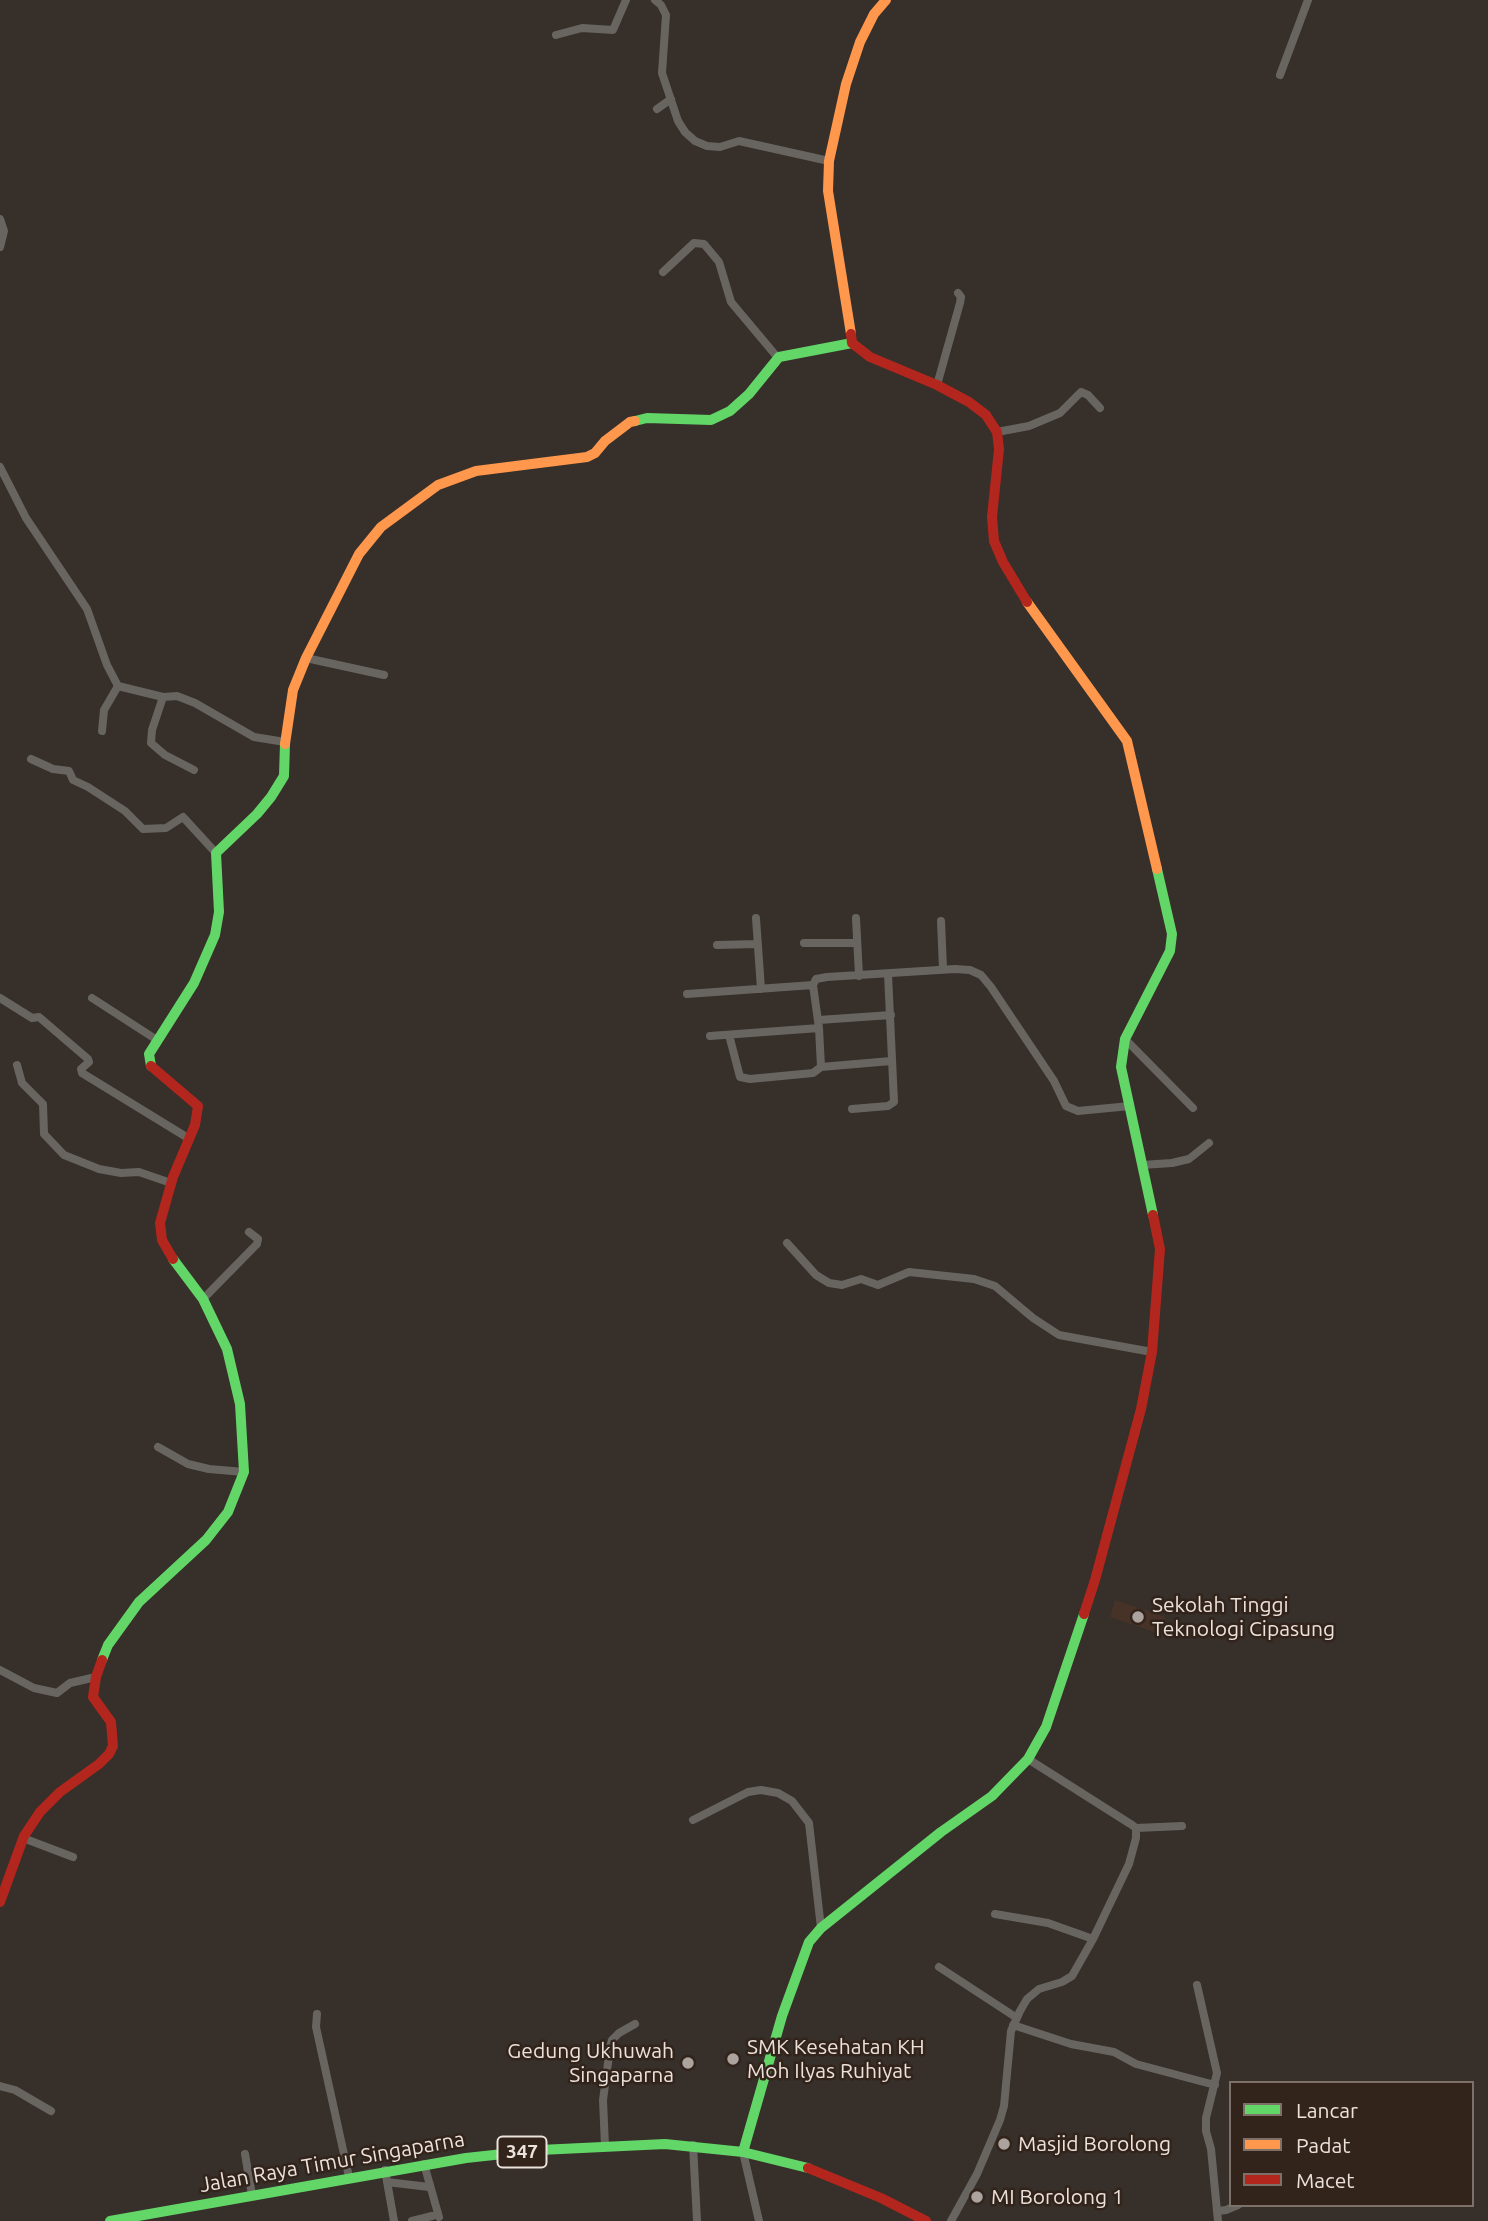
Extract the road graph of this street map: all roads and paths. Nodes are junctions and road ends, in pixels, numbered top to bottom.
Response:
1 (626, 0) edge
2 (655, 0) edge
3 (886, 0) edge
4 (1308, 0) edge
5 (556, 35) dead end
6 (1280, 75) dead end
7 (671, 99) junction
8 (657, 108) dead end
9 (829, 161) junction
10 (0, 219) edge
11 (0, 247) edge
12 (663, 272) dead end
13 (958, 293) dead end
14 (852, 343) junction
15 (778, 358) junction
16 (937, 385) junction
17 (1100, 408) dead end
18 (997, 432) junction
19 (0, 467) edge
20 (306, 658) junction
21 (384, 675) dead end
22 (118, 686) junction
23 (163, 696) junction
24 (102, 731) dead end
25 (285, 742) junction
26 (31, 759) dead end
27 (194, 770) dead end
28 (216, 853) junction
29 (856, 918) dead end
30 (756, 919) dead end
31 (941, 921) dead end
32 (804, 943) dead end
33 (856, 943) junction
34 (757, 944) junction
35 (717, 945) dead end
36 (943, 969) junction
37 (888, 974) junction
38 (859, 976) junction
39 (813, 985) junction
40 (761, 989) junction
41 (687, 994) dead end
42 (0, 998) edge
43 (92, 998) dead end
44 (891, 1015) junction
45 (819, 1024) junction
46 (729, 1035) junction
47 (710, 1036) dead end
48 (1125, 1039) junction
49 (158, 1040) junction
50 (891, 1061) junction
51 (17, 1065) dead end
52 (821, 1067) junction
53 (1130, 1106) junction
54 (1193, 1108) dead end
55 (852, 1109) dead end
56 (188, 1138) junction
57 (1209, 1143) dead end
58 (1142, 1166) junction
59 (171, 1182) junction
60 (249, 1232) dead end
61 (788, 1243) dead end
62 (203, 1299) junction
63 (1152, 1352) junction
64 (158, 1447) dead end
65 (244, 1472) junction
66 (0, 1670) edge
67 (96, 1677) junction
68 (1028, 1759) junction
69 (693, 1820) dead end
70 (1182, 1826) dead end
71 (1136, 1828) junction
72 (23, 1838) junction
73 (73, 1857) dead end
74 (0, 1902) edge
75 (995, 1914) dead end
76 (821, 1928) junction
77 (1093, 1939) junction
78 (939, 1967) dead end
79 (1197, 1985) dead end
80 (317, 2014) dead end
81 (1015, 2022) junction
82 (635, 2024) dead end
83 (1215, 2085) junction
84 (0, 2086) edge
85 (51, 2111) dead end
86 (693, 2146) junction
87 (605, 2147) junction
88 (743, 2152) junction
89 (245, 2154) dead end
90 (424, 2164) junction
91 (386, 2176) junction
92 (349, 2177) junction
93 (429, 2188) junction
94 (252, 2195) junction
95 (1233, 2207) edge
96 (1218, 2211) junction
97 (110, 2221) edge
98 (394, 2221) edge
99 (412, 2221) edge
100 (697, 2221) edge
101 (759, 2221) edge
102 (926, 2221) edge
103 (951, 2221) edge
104 (1218, 2221) edge

1 - 5 street
2 - 7 street
3 - 9 main road
4 - 6 street
7 - 8 street
7 - 9 street
9 - 14 main road
10 - 11 street
12 - 15 street
13 - 16 street
14 - 15 main road
14 - 16 main road
15 - 20 main road
16 - 18 main road
17 - 18 street
18 - 48 main road
19 - 22 street
20 - 21 street
20 - 25 main road
22 - 23 street
22 - 24 street
23 - 25 street
23 - 27 street
25 - 28 main road
26 - 28 street
28 - 49 main road
29 - 33 street
30 - 34 street
31 - 36 street
32 - 33 street
33 - 38 street
34 - 35 street
34 - 40 street
36 - 37 street
36 - 53 street
37 - 38 street
37 - 44 street
38 - 39 street
39 - 40 street
39 - 45 street
40 - 41 street
42 - 56 street
43 - 49 street
44 - 45 street
44 - 50 street
45 - 46 street
45 - 52 street
46 - 47 street
46 - 52 street
48 - 53 main road
48 - 54 street
49 - 56 main road
50 - 52 street
50 - 55 street
51 - 59 street
53 - 58 main road
56 - 59 main road
57 - 58 street
58 - 63 main road
59 - 62 main road
60 - 62 street
61 - 63 street
62 - 65 main road
63 - 68 main road
64 - 65 street
65 - 67 main road
66 - 67 street
67 - 72 main road
68 - 71 street
68 - 76 main road
69 - 76 street
70 - 71 street
71 - 77 street
72 - 73 street
72 - 74 main road
75 - 77 street
76 - 88 main road
77 - 81 street
78 - 81 street
79 - 83 street
80 - 92 street
81 - 83 street
81 - 103 street
82 - 87 street
83 - 96 street
84 - 85 street
86 - 87 main road, Jalan Raya Timur Singaparna / 347
86 - 88 main road, Jalan Raya Timur Singaparna / 347
86 - 100 street
87 - 90 main road, Jalan Raya Timur Singaparna / 347
88 - 101 street
88 - 102 main road, Jalan Raya Timur Singaparna / 347
89 - 94 street
90 - 91 main road, Jalan Raya Timur Singaparna / 347
90 - 93 street
91 - 92 main road, Jalan Raya Timur Singaparna / 347
91 - 93 street
91 - 98 street
92 - 94 main road, Jalan Raya Timur Singaparna / 347
93 - 99 street
94 - 97 main road, Jalan Raya Timur Singaparna / 347
95 - 96 street
96 - 104 street

